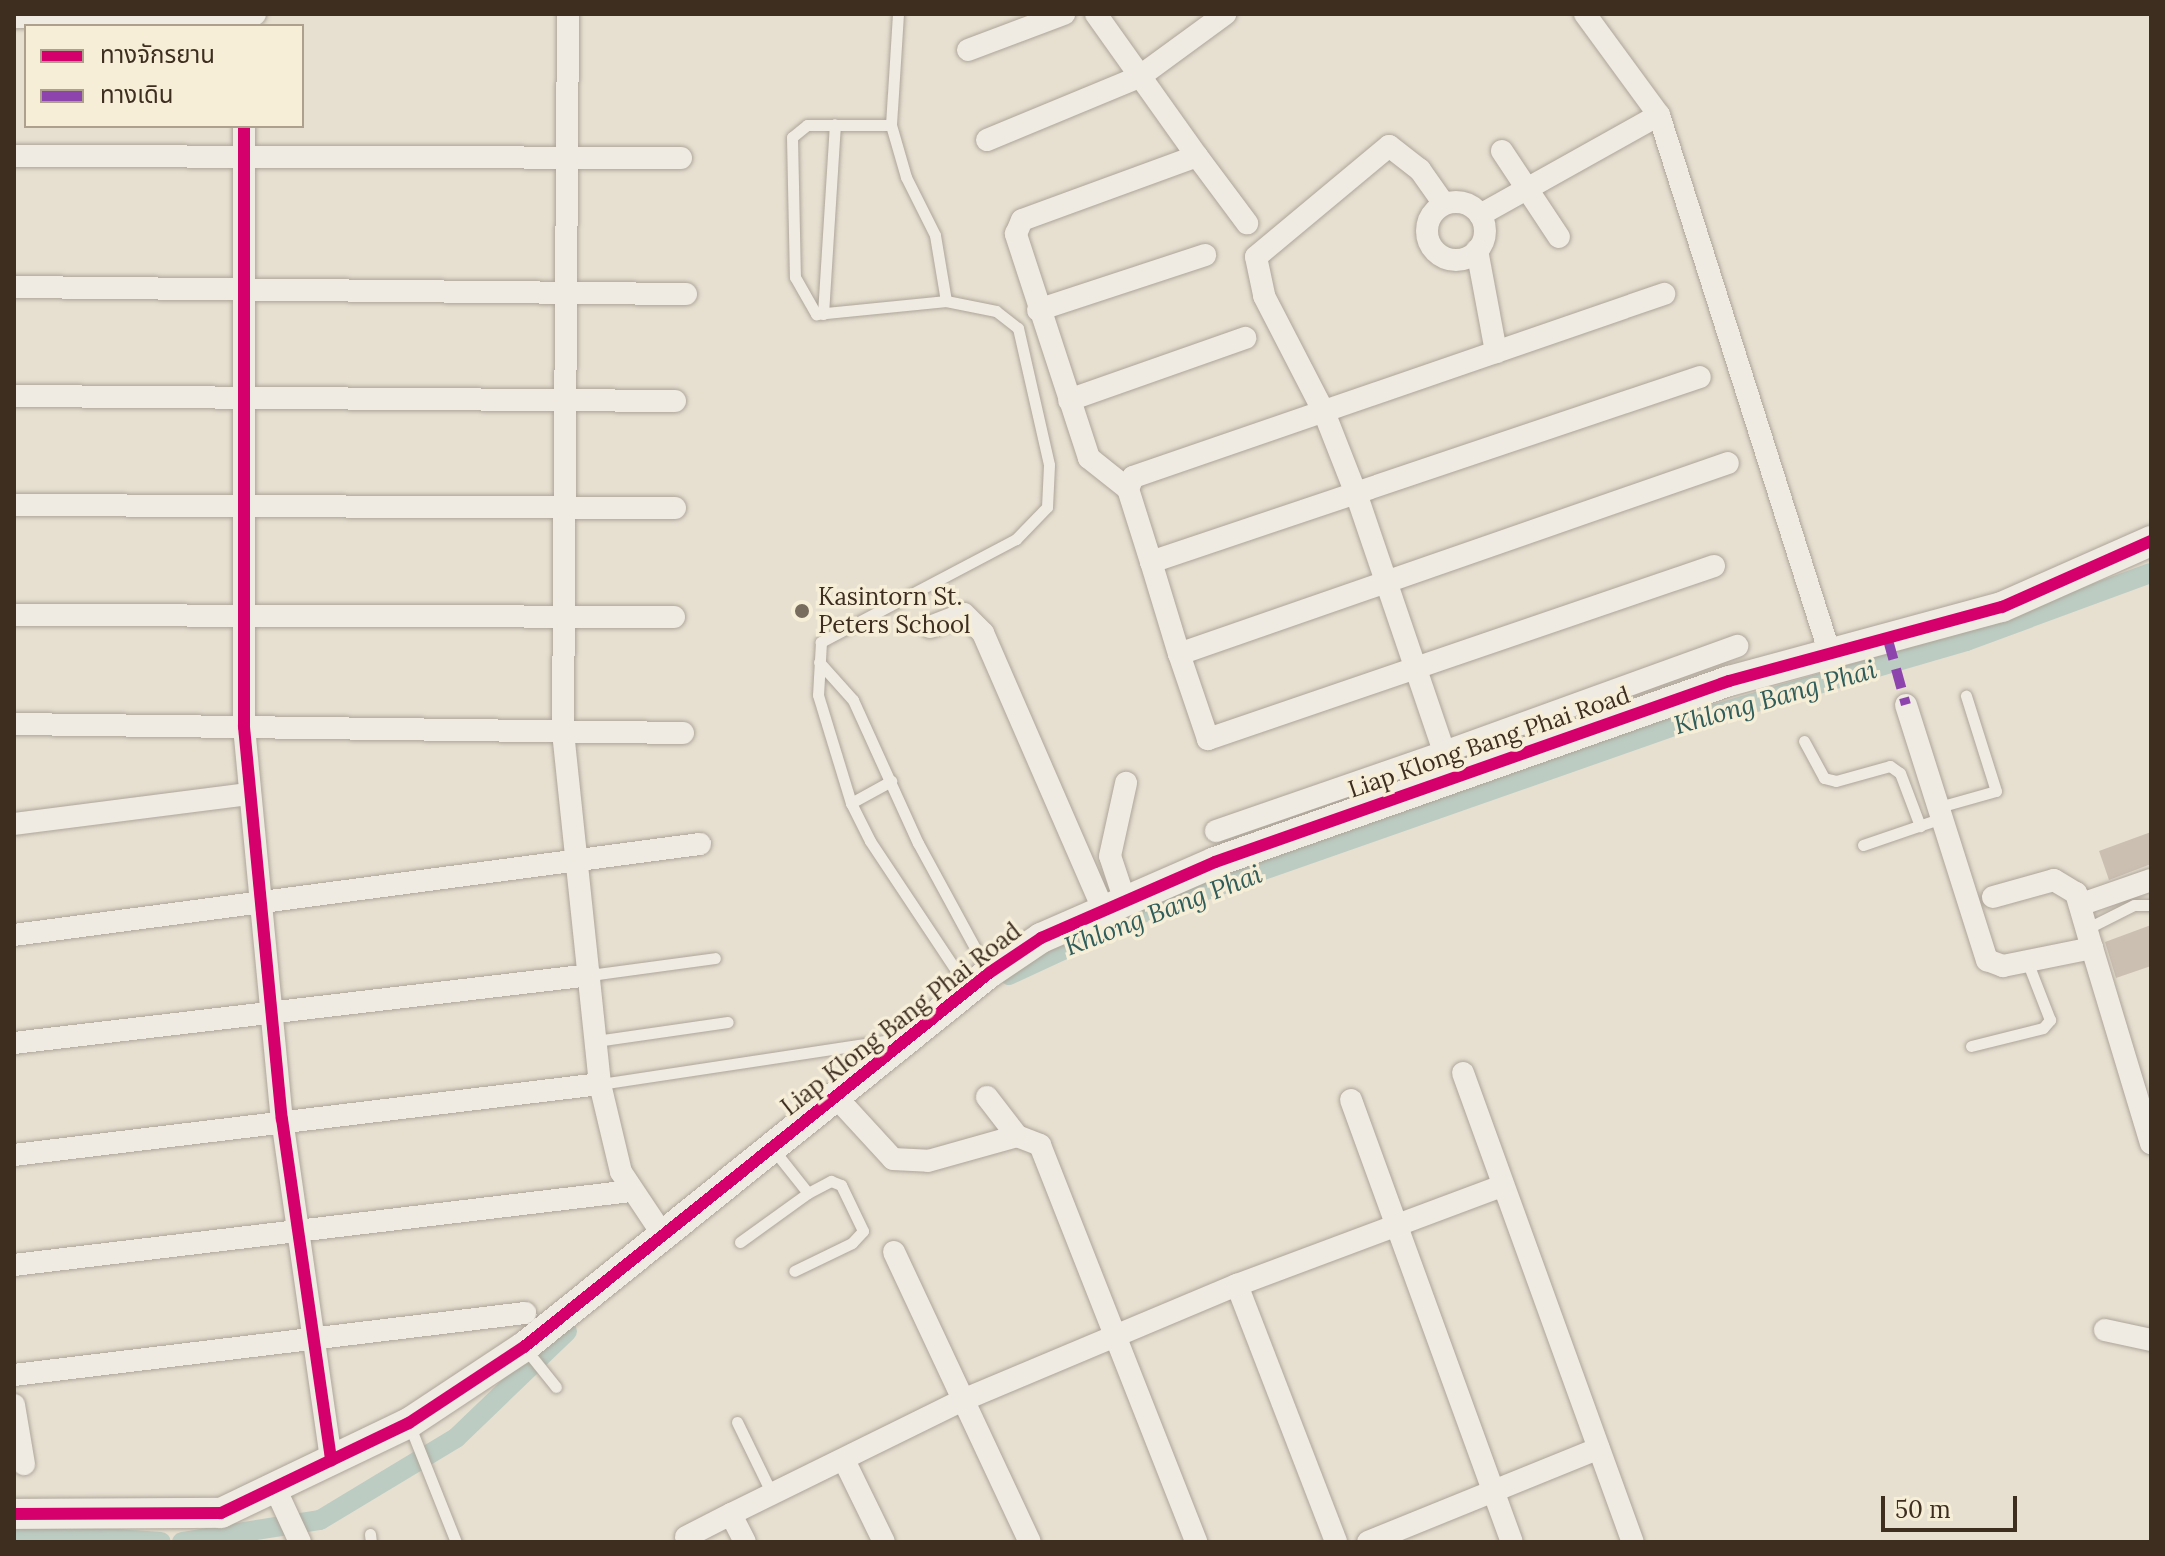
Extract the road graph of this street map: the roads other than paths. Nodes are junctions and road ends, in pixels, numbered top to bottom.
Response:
1 (568, 14) edge
2 (898, 14) edge
3 (1064, 14) edge
4 (1096, 14) edge
5 (1225, 14) edge
6 (1585, 14) edge
7 (14, 17) edge
8 (246, 18) edge
9 (968, 50) dead end
10 (1139, 77) junction
11 (1659, 115) junction
12 (835, 124) junction
13 (891, 125) junction
14 (244, 128) edge
15 (987, 140) dead end
16 (1502, 151) dead end
17 (14, 156) edge
18 (1197, 156) junction
19 (245, 157) junction
20 (681, 158) dead end
21 (563, 159) junction
22 (1530, 187) junction
23 (1444, 204) junction
24 (1480, 215) junction
25 (1247, 223) dead end
26 (1559, 237) dead end
27 (1477, 250) junction
28 (1205, 255) dead end
29 (14, 287) edge
30 (243, 289) junction
31 (563, 292) junction
32 (686, 294) dead end
33 (1664, 294) dead end
34 (946, 301) junction
35 (1038, 310) junction
36 (823, 314) junction
37 (1245, 338) dead end
38 (1496, 352) junction
39 (1700, 377) dead end
40 (14, 396) edge
41 (242, 398) junction
42 (565, 400) junction
43 (1069, 400) junction
44 (675, 401) dead end
45 (1324, 412) junction
46 (1728, 463) dead end
47 (1128, 489) junction
48 (1357, 496) junction
49 (14, 505) edge
50 (241, 505) junction
51 (675, 508) dead end
52 (562, 510) junction
53 (2151, 541) edge
54 (1151, 562) junction
55 (1714, 566) dead end
56 (1384, 584) junction
57 (14, 615) edge
58 (240, 615) junction
59 (674, 617) dead end
60 (560, 619) junction
61 (930, 627) dead end
62 (1737, 646) dead end
63 (1829, 651) junction
64 (1179, 654) junction
65 (819, 662) junction
66 (1413, 667) junction
67 (1966, 696) dead end
68 (1906, 705) dead end
69 (14, 724) edge
70 (244, 727) junction
71 (563, 732) junction
72 (683, 733) dead end
73 (1804, 741) dead end
74 (1444, 752) junction
75 (891, 781) junction
76 (1126, 783) dead end
77 (249, 794) junction
78 (851, 803) junction
79 (1940, 812) junction
80 (14, 824) edge
81 (1920, 826) junction
82 (1216, 831) dead end
83 (700, 844) dead end
84 (1863, 845) dead end
85 (576, 862) junction
86 (2151, 880) edge
87 (1993, 897) dead end
88 (261, 903) junction
89 (2082, 904) junction
90 (2151, 905) edge
91 (1114, 906) junction
92 (14, 935) edge
93 (2090, 938) junction
94 (715, 958) dead end
95 (2027, 961) junction
96 (590, 975) junction
97 (979, 982) junction
98 (272, 1011) junction
99 (728, 1022) dead end
100 (912, 1037) junction
101 (596, 1041) junction
102 (14, 1043) edge
103 (1971, 1046) dead end
104 (1463, 1073) dead end
105 (600, 1084) junction
106 (987, 1097) dead end
107 (1351, 1100) dead end
108 (839, 1101) junction
109 (282, 1119) junction
110 (1017, 1136) junction
111 (2151, 1143) edge
112 (775, 1152) junction
113 (14, 1155) edge
114 (1502, 1186) junction
115 (806, 1190) junction
116 (631, 1191) junction
117 (1400, 1223) junction
118 (296, 1231) junction
119 (663, 1235) junction
120 (740, 1242) dead end
121 (894, 1252) dead end
122 (14, 1265) edge
123 (794, 1271) dead end
124 (1237, 1285) junction
125 (525, 1313) dead end
126 (2105, 1330) dead end
127 (1116, 1334) junction
128 (315, 1337) junction
129 (2151, 1340) edge
130 (526, 1351) junction
131 (14, 1375) edge
132 (556, 1387) dead end
133 (963, 1400) junction
134 (14, 1405) edge
135 (737, 1422) dead end
136 (413, 1434) junction
137 (1599, 1448) junction
138 (844, 1460) junction
139 (331, 1461) junction
140 (24, 1464) dead end
141 (772, 1494) junction
142 (1494, 1495) junction
143 (281, 1501) junction
144 (14, 1514) edge
145 (731, 1514) junction
146 (686, 1537) dead end
147 (300, 1542) edge
148 (456, 1542) edge
149 (745, 1542) edge
150 (884, 1542) edge
151 (1030, 1542) edge
152 (1196, 1542) edge
153 (1336, 1542) edge
154 (1368, 1542) edge
155 (1512, 1542) edge
156 (1633, 1542) edge

1 - 21 street
2 - 13 lane
3 - 9 street
4 - 10 street
5 - 10 street
6 - 11 street
7 - 8 street
10 - 15 street
10 - 18 street
11 - 22 street
11 - 63 street
12 - 13 lane
12 - 36 lane
12 - 36 lane
13 - 34 lane
14 - 19 street
16 - 22 street
17 - 19 street
18 - 25 street
18 - 35 street
19 - 21 street
19 - 30 street
20 - 21 street
21 - 31 street
22 - 24 street
22 - 26 street
23 - 24 street
23 - 27 street
23 - 45 street
24 - 27 street
27 - 38 street
28 - 35 street
29 - 30 street
30 - 31 street
30 - 41 street
31 - 32 street
31 - 42 street
33 - 38 street
34 - 36 lane
34 - 65 lane
35 - 43 street
37 - 43 street
38 - 45 street
39 - 48 street
40 - 41 street
41 - 42 street
41 - 50 street
42 - 44 street
42 - 52 street
43 - 47 street
45 - 47 street
45 - 48 street
46 - 56 street
47 - 54 street
48 - 54 street
48 - 56 street
49 - 50 street
50 - 52 street
50 - 58 street
51 - 52 street
52 - 60 street
53 - 63 street, Liap Klong Bang Phai Road
54 - 64 street
55 - 66 street
56 - 64 street
56 - 66 street
57 - 58 street
58 - 60 street
58 - 70 street
59 - 60 street
60 - 71 street
61 - 91 street
62 - 74 street
63 - 91 street, Liap Klong Bang Phai Road
64 - 66 street
65 - 75 lane
65 - 78 lane
66 - 74 street
67 - 79 lane
68 - 79 street
69 - 70 street
70 - 71 street
70 - 77 street
71 - 72 street
71 - 85 street
73 - 81 lane
74 - 82 street
75 - 78 lane
75 - 97 lane
76 - 91 street
77 - 80 street
77 - 88 street
78 - 97 lane
79 - 81 lane
79 - 95 street
81 - 84 lane
83 - 85 street
85 - 88 street
85 - 96 street
86 - 89 street
87 - 89 street
88 - 92 street
88 - 98 street
89 - 93 street
90 - 93 lane
91 - 97 street, Liap Klong Bang Phai Road
93 - 95 street
93 - 111 street
94 - 96 lane
95 - 103 lane
96 - 98 street
96 - 101 street
97 - 100 street, Liap Klong Bang Phai Road
98 - 102 street
98 - 109 street
99 - 101 lane
100 - 105 lane
100 - 108 street, Liap Klong Bang Phai Road
101 - 105 street
104 - 114 street
105 - 109 street
105 - 116 street
106 - 110 street
107 - 117 street
108 - 110 street
108 - 112 street, Liap Klong Bang Phai Road
109 - 113 street
109 - 118 street
110 - 127 street
112 - 115 lane
112 - 119 street, Liap Klong Bang Phai Road
114 - 117 street
114 - 137 street
115 - 120 lane
115 - 123 lane
116 - 118 street
116 - 119 street
117 - 124 street
117 - 142 street
118 - 122 street
118 - 128 street
119 - 130 street, Liap Klong Bang Phai Road
121 - 133 street
124 - 127 street
124 - 153 street
125 - 128 street
126 - 129 street
127 - 133 street
127 - 152 street
128 - 131 street
128 - 139 street
130 - 132 lane
130 - 136 street, Liap Klong Bang Phai Road
133 - 138 street
133 - 151 street
134 - 140 street
135 - 141 lane
136 - 139 street, Liap Klong Bang Phai Road
136 - 148 lane
137 - 142 street
137 - 156 street
138 - 141 street
138 - 150 street
139 - 143 street, Liap Klong Bang Phai Road
141 - 145 street
142 - 154 street
142 - 155 street
143 - 144 street, Liap Klong Bang Phai Road
143 - 147 street
145 - 146 street
145 - 149 street

